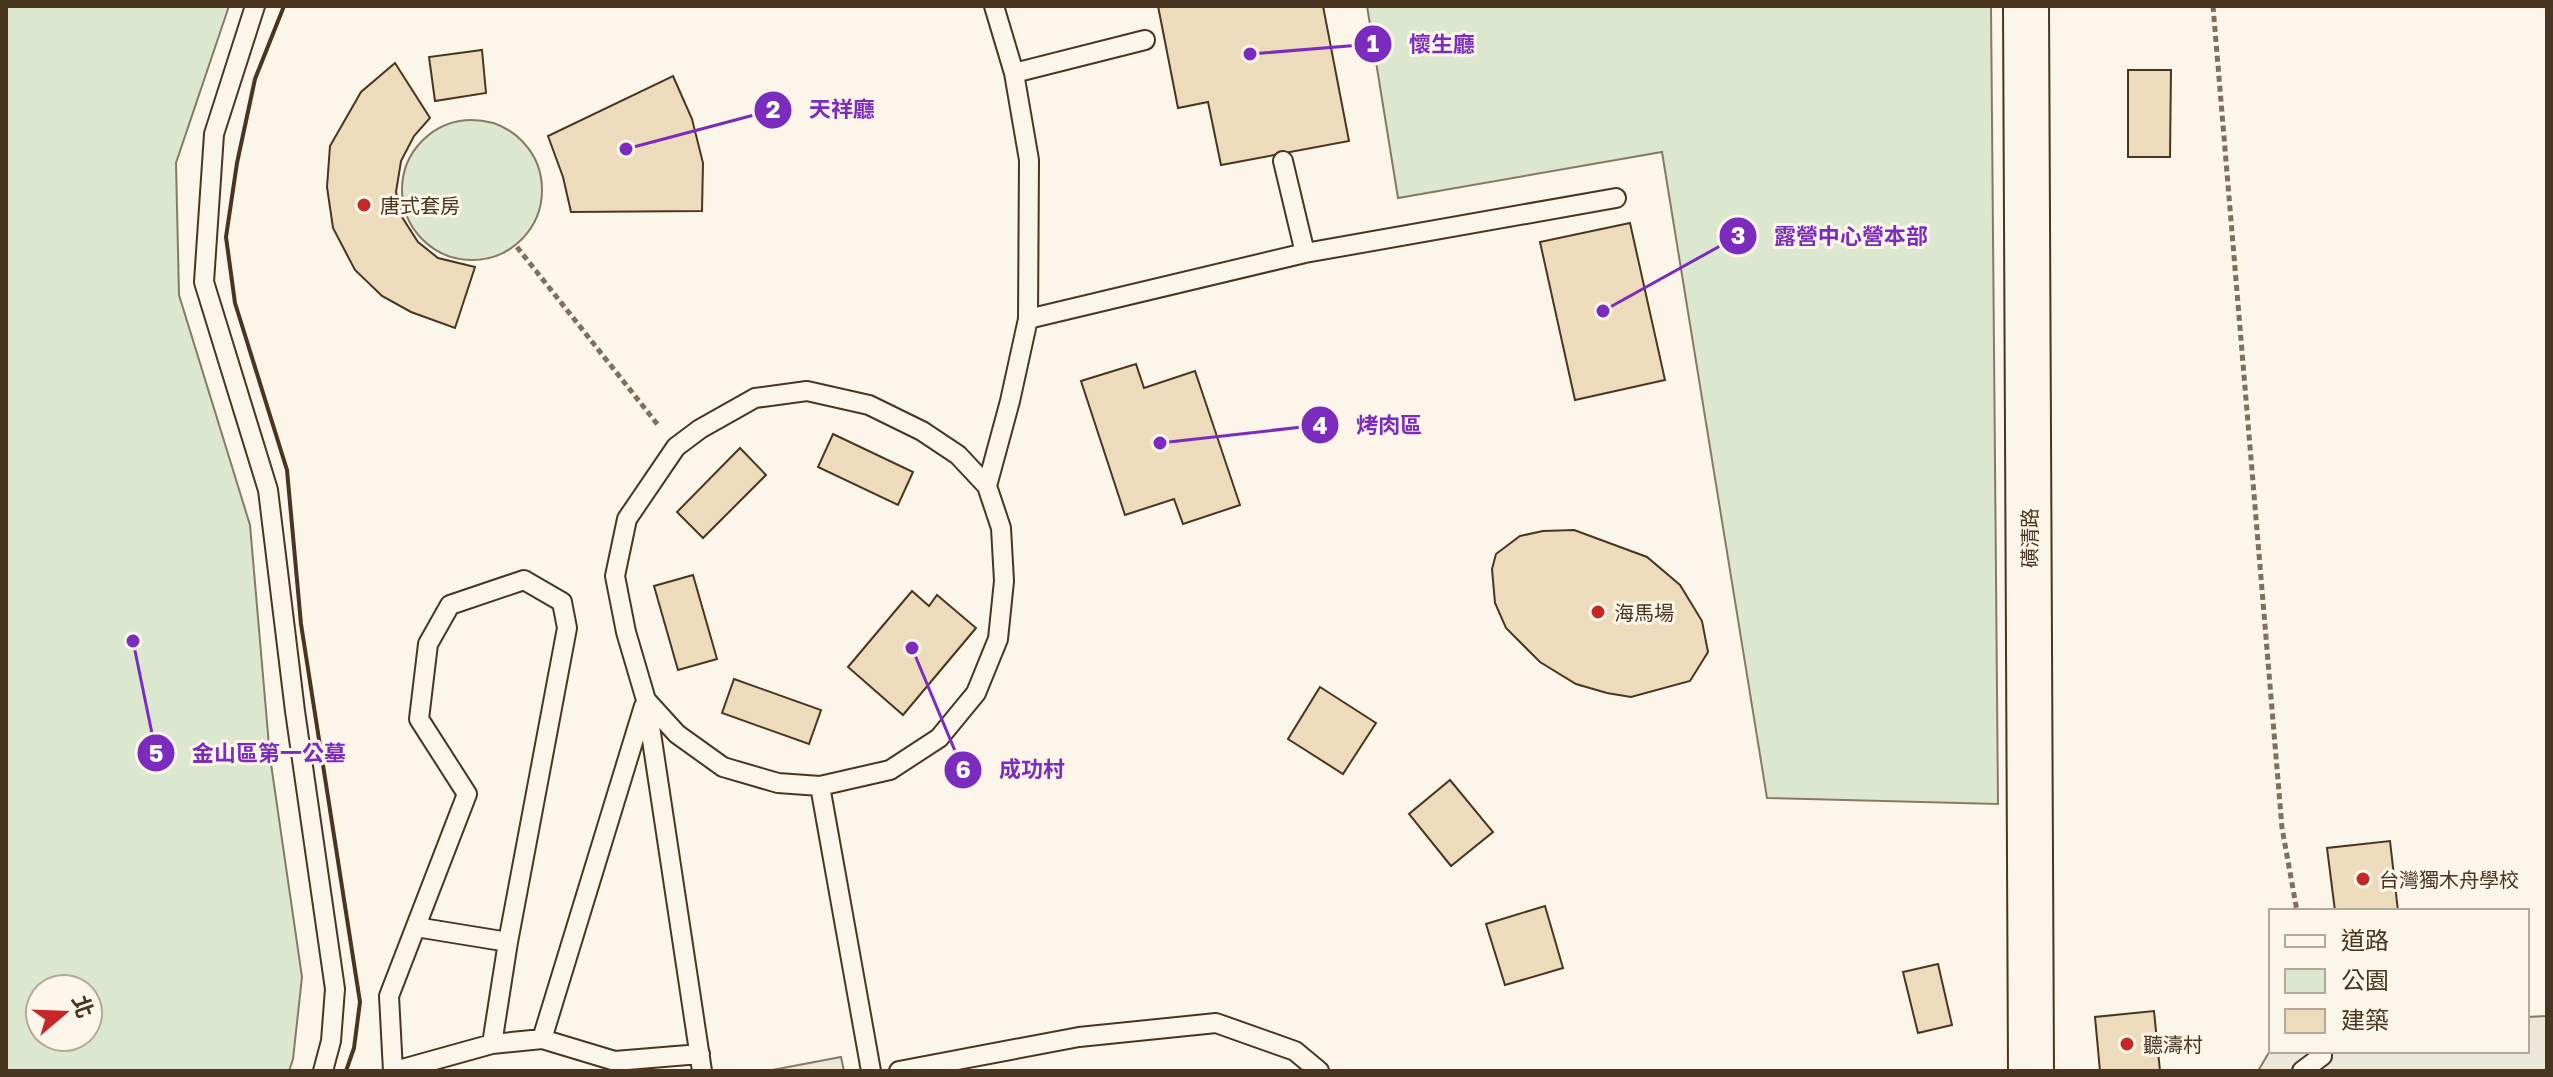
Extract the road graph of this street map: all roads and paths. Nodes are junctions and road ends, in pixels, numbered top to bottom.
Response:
1 (255, 6) edge
2 (994, 6) edge
3 (2026, 6) edge
4 (2213, 6) edge
5 (1145, 40) dead end
6 (1014, 73) junction
7 (1283, 161) dead end
8 (1616, 198) dead end
9 (517, 247) dead end
10 (1305, 253) junction
11 (1028, 319) junction
12 (676, 447) junction
13 (987, 486) junction
14 (646, 700) junction
15 (820, 786) junction
16 (2297, 909) edge
17 (416, 927) junction
18 (508, 942) junction
19 (542, 1039) junction
20 (492, 1044) junction
21 (2322, 1053) edge
22 (701, 1063) edge
23 (323, 1071) edge
24 (394, 1071) edge
25 (871, 1071) edge
26 (899, 1071) edge
27 (1319, 1071) edge
28 (2031, 1071) edge
29 (2302, 1071) edge

1 - 23 lane
2 - 6 lane
3 - 28 street, 磺清路
4 - 16 path
5 - 6 lane
6 - 11 lane
7 - 10 lane
8 - 10 lane
9 - 12 path
10 - 11 lane
11 - 13 lane
12 - 13 lane
12 - 14 lane
13 - 15 lane
14 - 15 lane
14 - 19 lane
14 - 22 lane
15 - 25 lane
17 - 18 lane
17 - 18 lane
17 - 24 lane
18 - 20 lane
19 - 20 lane
19 - 22 lane
20 - 24 lane
21 - 29 lane
26 - 27 lane

